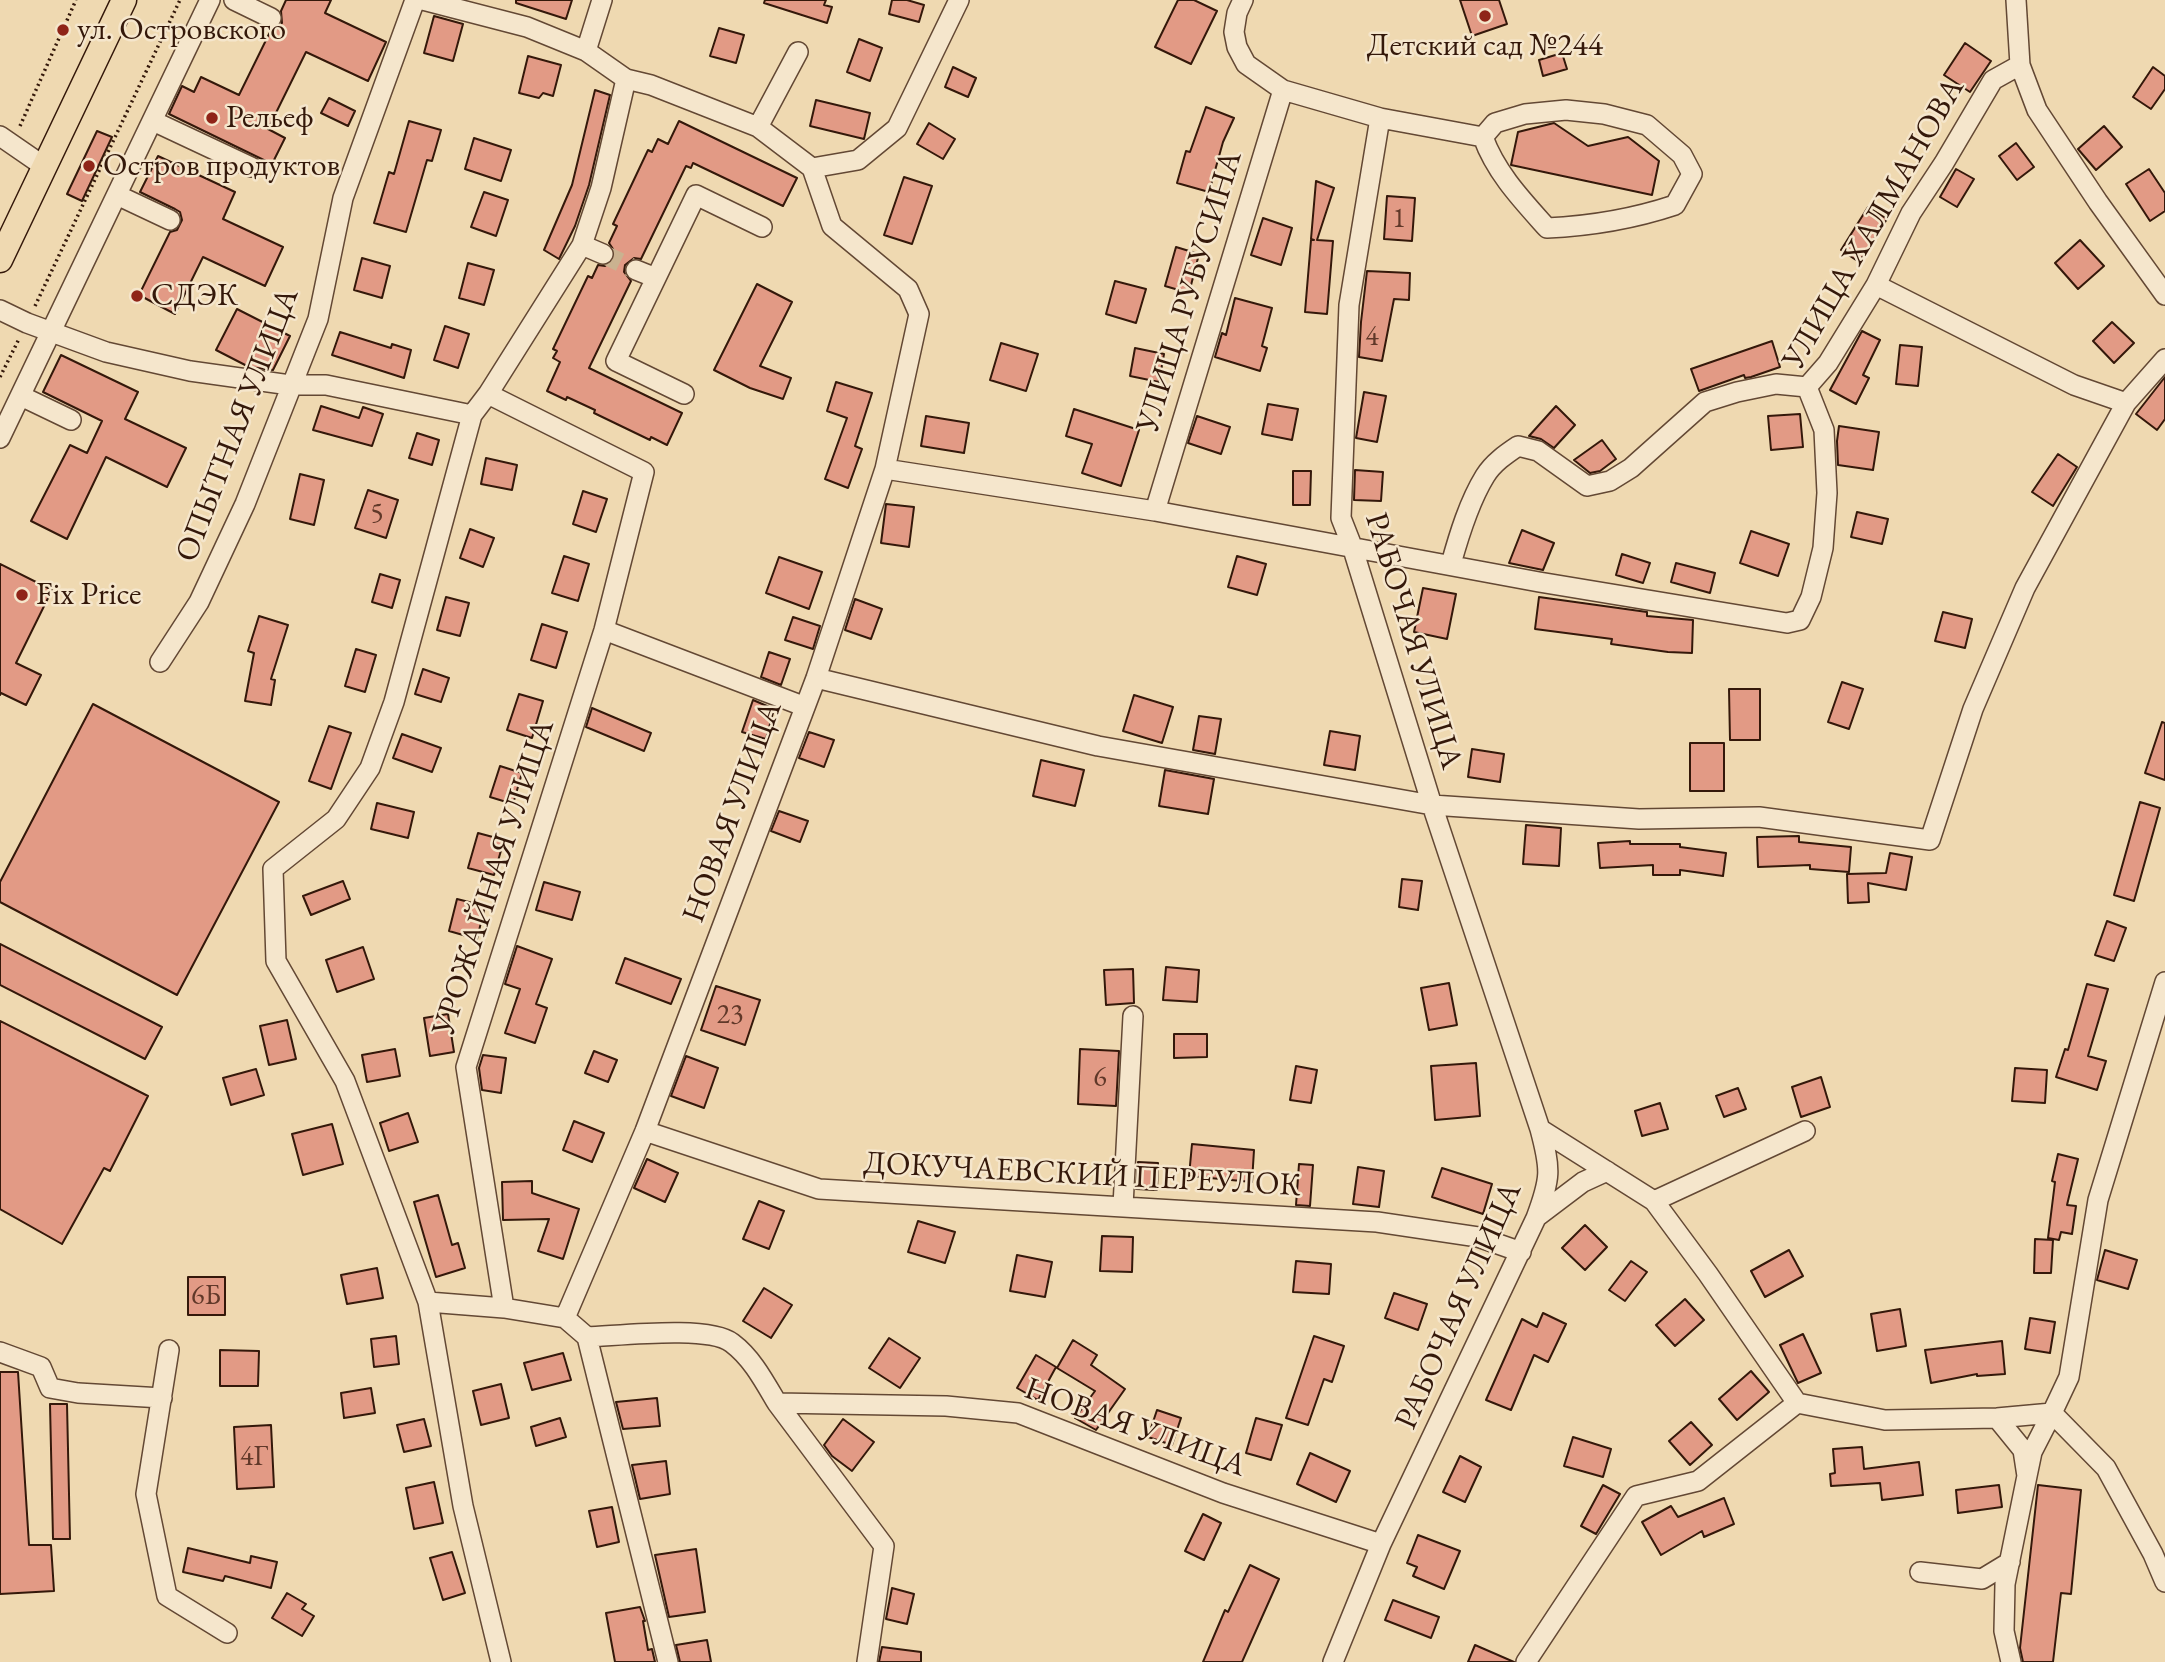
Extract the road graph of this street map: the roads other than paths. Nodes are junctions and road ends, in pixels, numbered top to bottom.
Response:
1 (124, 0) edge
2 (210, 0) edge
3 (234, 0) edge
4 (415, 0) edge
5 (423, 0) edge
6 (602, 0) edge
7 (959, 0) edge
8 (1243, 0) edge
9 (2016, 0) edge
10 (271, 18) dead end
11 (586, 51) junction
12 (798, 52) dead end
13 (2020, 65) junction
14 (626, 79) junction
15 (1283, 90) junction
16 (1380, 118) junction
17 (153, 121) junction
18 (758, 127) junction
19 (1483, 137) junction
20 (4, 140) edge
21 (45, 167) junction
22 (251, 167) dead end
23 (812, 169) junction
24 (117, 195) junction
25 (170, 220) dead end
26 (762, 227) dead end
27 (582, 244) junction
28 (603, 254) tunnel mouth
29 (0, 260) edge
30 (636, 270) tunnel mouth
31 (656, 278) junction
32 (1876, 285) junction
33 (2165, 295) edge
34 (0, 310) edge
35 (52, 332) junction
36 (2165, 359) edge
37 (290, 385) junction
38 (1807, 387) junction
39 (488, 394) junction
40 (684, 394) dead end
41 (22, 396) junction
42 (2126, 403) junction
43 (472, 415) junction
44 (71, 420) dead end
45 (0, 438) edge
46 (885, 468) junction
47 (1155, 511) junction
48 (1352, 546) junction
49 (1451, 564) junction
50 (604, 630) junction
51 (160, 662) dead end
52 (816, 678) junction
53 (803, 706) junction
54 (1432, 805) junction
55 (2165, 982) edge
56 (1133, 1016) dead end
57 (1540, 1129) junction
58 (645, 1131) junction
59 (1805, 1131) dead end
60 (1607, 1171) junction
61 (1654, 1201) junction
62 (1123, 1206) junction
63 (1536, 1218) junction
64 (1521, 1252) junction
65 (428, 1302) junction
66 (504, 1308) junction
67 (565, 1318) junction
68 (587, 1337) junction
69 (169, 1350) dead end
70 (0, 1352) edge
71 (162, 1398) junction
72 (777, 1403) junction
73 (1797, 1403) junction
74 (2052, 1413) junction
75 (1997, 1418) junction
76 (2026, 1476) junction
77 (1381, 1544) junction
78 (2010, 1562) junction
79 (1920, 1572) dead end
80 (2165, 1582) edge
81 (227, 1633) dead end
82 (501, 1662) edge
83 (668, 1662) edge
84 (867, 1662) edge
85 (1333, 1662) edge
86 (1526, 1662) edge
87 (2011, 1662) edge

1 - 21 main road
2 - 17 street
3 - 10 street
4 - 37 street, ОПЫТНАЯ УЛИЦА
5 - 11 street
6 - 11 street
7 - 23 street
8 - 15 street
9 - 13 street
11 - 14 street
12 - 18 street
13 - 32 street, УЛИЦА ХАЛМАНОВА
13 - 33 street
14 - 18 street
14 - 27 street
15 - 16 street
15 - 47 street, УЛИЦА РУБУСИНА
16 - 19 street
16 - 48 street, РАБОЧАЯ УЛИЦА
17 - 22 street
17 - 24 street
18 - 23 street
19 - 19 street
20 - 21 street
21 - 29 main road
23 - 46 street, НОВАЯ УЛИЦА
24 - 25 street
24 - 35 street
26 - 31 street
27 - 28 street
27 - 39 street
30 - 31 street
31 - 40 street
32 - 38 street, УЛИЦА ХАЛМАНОВА
32 - 42 street
34 - 35 street
35 - 37 street
35 - 41 street
36 - 42 street
37 - 43 street
37 - 51 street, ОПЫТНАЯ УЛИЦА
38 - 49 street
38 - 49 street, УЛИЦА ХАЛМАНОВА
39 - 43 street
39 - 50 street, УРОЖАЙНАЯ УЛИЦА
41 - 44 street
41 - 45 street
42 - 54 street, РАБОЧАЯ УЛИЦА
43 - 65 street
46 - 47 street
46 - 52 street, НОВАЯ УЛИЦА
47 - 48 street
48 - 49 street, УЛИЦА ХАЛМАНОВА
48 - 54 street, РАБОЧАЯ УЛИЦА
50 - 53 street
50 - 66 street, УРОЖАЙНАЯ УЛИЦА
52 - 53 street, НОВАЯ УЛИЦА
52 - 54 street, РАБОЧАЯ УЛИЦА
53 - 58 street, НОВАЯ УЛИЦА
54 - 57 street, РАБОЧАЯ УЛИЦА
55 - 74 street
56 - 62 street
57 - 60 street
57 - 63 street, РАБОЧАЯ УЛИЦА
58 - 62 street, ДОКУЧАЕВСКИЙ ПЕРЕУЛОК
58 - 67 street, НОВАЯ УЛИЦА
59 - 61 street
60 - 61 street
60 - 63 street
61 - 73 street
62 - 64 street, ДОКУЧАЕВСКИЙ ПЕРЕУЛОК
63 - 64 street, РАБОЧАЯ УЛИЦА
64 - 77 street, РАБОЧАЯ УЛИЦА
65 - 66 street
65 - 82 street
66 - 67 street
67 - 68 street
68 - 72 street
68 - 83 street
69 - 71 street
70 - 71 street
71 - 81 street
72 - 77 street, НОВАЯ УЛИЦА
72 - 84 street
73 - 75 street
73 - 86 street
74 - 75 street
74 - 76 street
74 - 80 street
75 - 76 street
76 - 78 street
77 - 85 street, РАБОЧАЯ УЛИЦА
78 - 79 street
78 - 87 street

